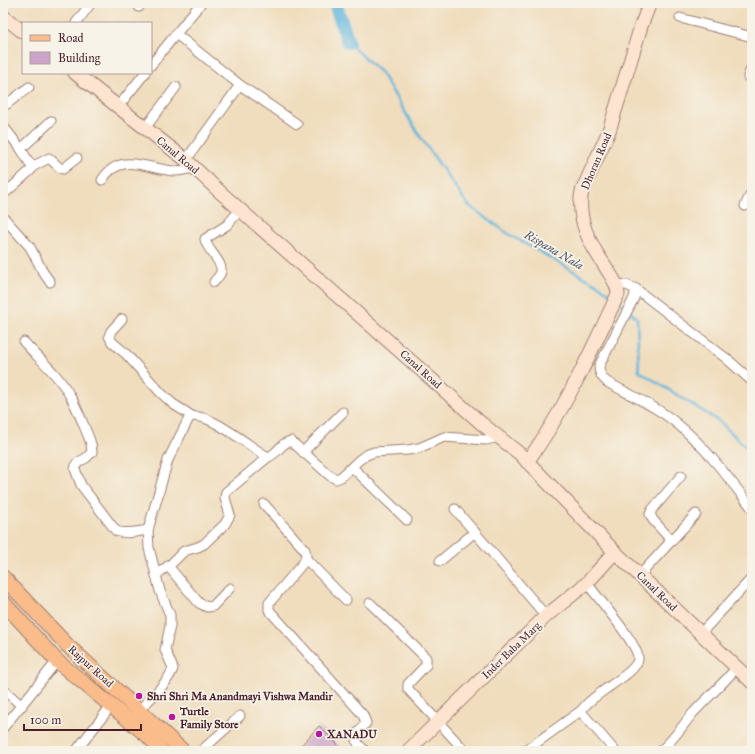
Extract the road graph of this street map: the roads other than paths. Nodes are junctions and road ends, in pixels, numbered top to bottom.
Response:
1 (91, 3) edge
2 (201, 3) edge
3 (650, 3) edge
4 (3, 16) edge
5 (680, 18) dead end
6 (77, 22) edge
7 (22, 31) edge
8 (176, 34) junction
9 (752, 37) edge
10 (152, 64) edge
11 (752, 66) edge
12 (144, 74) edge
13 (80, 75) edge
14 (748, 77) dead end
15 (240, 85) junction
16 (29, 87) dead end
17 (176, 87) dead end
18 (3, 107) edge
19 (118, 107) junction
20 (52, 121) dead end
21 (297, 124) dead end
22 (3, 126) edge
23 (145, 128) junction
24 (22, 149) junction
25 (77, 158) dead end
26 (190, 164) junction
27 (32, 167) junction
28 (102, 180) dead end
29 (752, 191) edge
30 (3, 194) edge
31 (744, 206) dead end
32 (240, 210) junction
33 (3, 217) edge
34 (50, 282) dead end
35 (214, 282) dead end
36 (617, 289) junction
37 (635, 294) junction
38 (122, 319) dead end
39 (24, 342) dead end
40 (752, 381) edge
41 (343, 412) dead end
42 (192, 416) junction
43 (498, 437) junction
44 (303, 452) junction
45 (268, 457) junction
46 (527, 462) junction
47 (352, 467) junction
48 (681, 476) dead end
49 (264, 504) dead end
50 (752, 508) edge
51 (455, 509) dead end
52 (696, 514) dead end
53 (407, 520) dead end
54 (148, 530) junction
55 (475, 532) junction
56 (672, 541) junction
57 (615, 552) junction
58 (306, 559) junction
59 (440, 561) dead end
60 (168, 566) junction
61 (156, 575) junction
62 (640, 575) junction
63 (3, 577) edge
64 (752, 578) edge
65 (587, 583) junction
66 (230, 588) dead end
67 (346, 600) dead end
68 (3, 602) edge
69 (370, 603) dead end
70 (546, 616) junction
71 (700, 633) junction
72 (57, 661) junction
73 (737, 667) junction
74 (752, 682) edge
75 (3, 689) edge
76 (22, 706) junction
77 (111, 706) junction
78 (139, 710) junction
79 (582, 710) junction
80 (240, 716) dead end
81 (437, 722) junction
82 (3, 728) edge
83 (76, 751) edge
84 (162, 751) edge
85 (183, 751) edge
86 (202, 751) edge
87 (365, 751) edge
88 (408, 751) edge
89 (465, 751) edge
90 (525, 751) edge
91 (615, 751) edge
92 (660, 751) edge

1 - 6 street
2 - 8 street
3 - 36 street, Dhoran Road
4 - 7 street
5 - 9 street
8 - 10 street
8 - 15 street
11 - 14 street
12 - 19 street
13 - 19 street, Canal Road
15 - 21 street
15 - 26 street
16 - 18 street
17 - 23 street
19 - 23 street, Canal Road
20 - 24 street
22 - 24 street
23 - 26 street, Canal Road
24 - 27 street
25 - 27 street
26 - 28 street
26 - 32 street, Canal Road
27 - 30 street
29 - 31 street
32 - 35 street
32 - 43 street, Canal Road
33 - 34 street
36 - 37 street
36 - 46 street
37 - 40 street
37 - 50 street
38 - 42 street
39 - 54 street
41 - 44 street
42 - 45 street
42 - 54 street
43 - 46 street, Canal Road
43 - 47 street
44 - 45 street
44 - 47 street
45 - 60 street
46 - 57 street, Canal Road
47 - 53 street
48 - 56 street
49 - 58 street
51 - 55 street
52 - 56 street
54 - 61 street
55 - 59 street
55 - 70 street
56 - 62 street
57 - 62 street, Canal Road
57 - 65 street, Inder Baba Marg
58 - 67 street
58 - 87 street
60 - 61 street
60 - 66 street
61 - 78 street
62 - 71 street, Canal Road
63 - 78 main road, Rajpur Road
64 - 71 street
65 - 70 street, Inder Baba Marg
65 - 79 street
68 - 72 main road, Rajpur Road
69 - 81 street
70 - 81 street, Inder Baba Marg
71 - 73 street, Canal Road
72 - 76 street
72 - 77 main road, Rajpur Road
73 - 74 street, Canal Road
73 - 92 street
75 - 76 street
76 - 82 street
77 - 83 street
77 - 84 main road, Rajpur Road
78 - 85 main road, Rajpur Road
79 - 90 street
79 - 91 street
80 - 86 street
81 - 88 street, Inder Baba Marg
81 - 89 street

